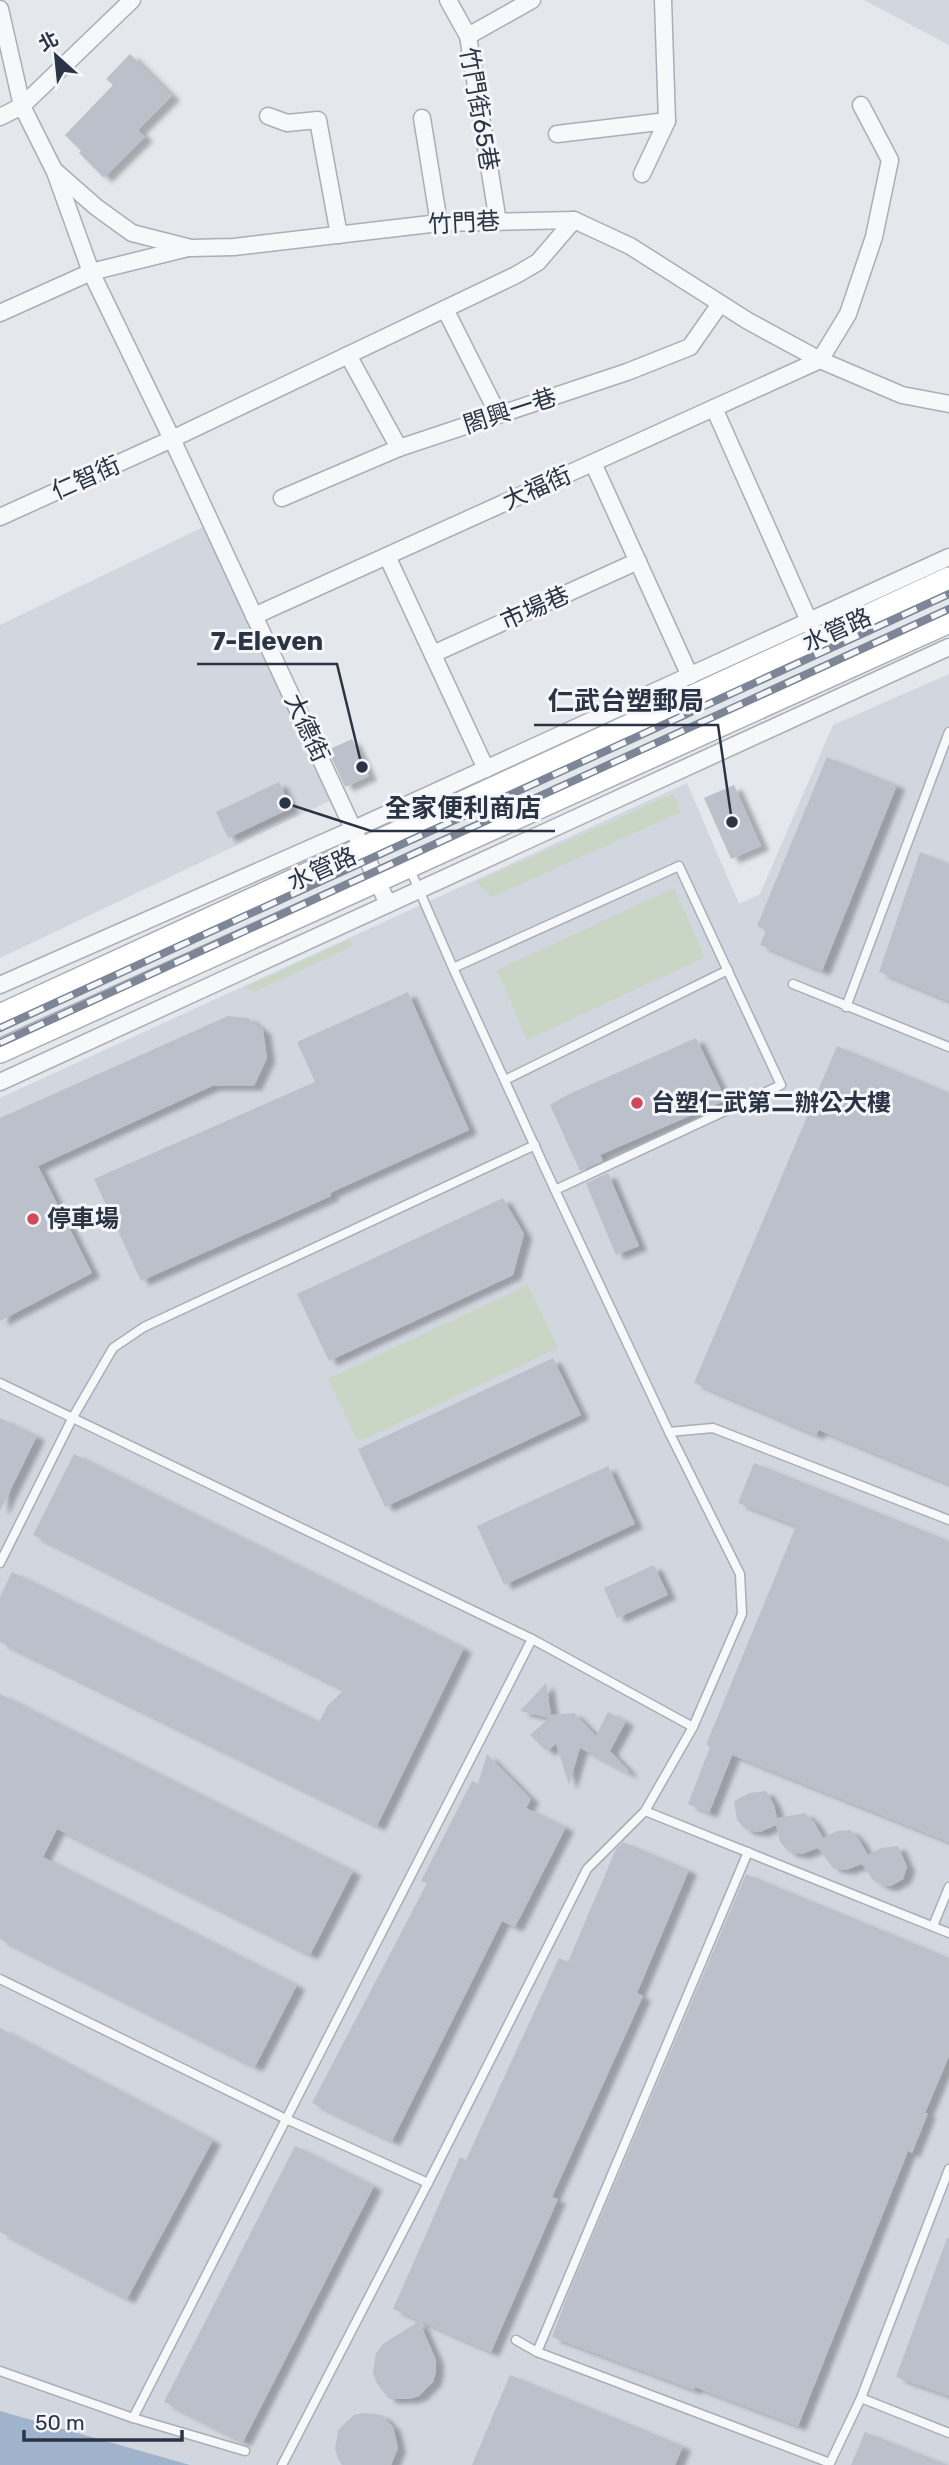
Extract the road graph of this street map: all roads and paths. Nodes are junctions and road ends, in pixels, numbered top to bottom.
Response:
1 (132, 0) edge
2 (448, 0) edge
3 (531, 0) edge
4 (663, 0) edge
5 (0, 9) edge
6 (467, 36) junction
7 (862, 105) dead end
8 (22, 107) junction
9 (268, 116) dead end
10 (0, 117) edge
11 (422, 118) dead end
12 (667, 121) junction
13 (557, 134) dead end
14 (54, 170) junction
15 (642, 174) dead end
16 (574, 220) junction
17 (498, 222) junction
18 (439, 223) junction
19 (339, 235) junction
20 (191, 248) junction
21 (90, 272) junction
22 (720, 304) junction
23 (445, 309) junction
24 (0, 313) edge
25 (348, 355) junction
26 (820, 360) junction
27 (949, 404) edge
28 (714, 408) junction
29 (498, 414) junction
30 (172, 439) junction
31 (399, 448) junction
32 (593, 463) junction
33 (282, 498) dead end
34 (0, 517) edge
35 (387, 556) junction
36 (949, 557) edge
37 (638, 561) junction
38 (949, 579) edge
39 (254, 616) junction
40 (949, 621) edge
41 (813, 630) junction
42 (949, 647) edge
43 (433, 654) junction
44 (690, 676) junction
45 (949, 732) edge
46 (486, 769) junction
47 (355, 829) junction
48 (364, 850) junction
49 (408, 864) junction
50 (376, 878) junction
51 (419, 890) junction
52 (388, 904) junction
53 (453, 968) junction
54 (728, 970) junction
55 (793, 984) dead end
56 (0, 985) edge
57 (846, 1007) junction
58 (0, 1016) edge
59 (949, 1047) edge
60 (0, 1051) edge
61 (505, 1080) junction
62 (0, 1082) edge
63 (535, 1145) junction
64 (555, 1190) junction
65 (0, 1383) edge
66 (73, 1417) junction
67 (669, 1432) junction
68 (949, 1520) edge
69 (0, 1563) edge
70 (532, 1639) junction
71 (693, 1727) junction
72 (645, 1811) junction
73 (748, 1852) junction
74 (949, 1887) edge
75 (933, 1926) junction
76 (949, 1933) edge
77 (0, 1979) edge
78 (286, 2119) junction
79 (949, 2169) edge
80 (428, 2183) junction
81 (516, 2340) dead end
82 (537, 2352) junction
83 (0, 2371) edge
84 (861, 2398) junction
85 (133, 2418) junction
86 (949, 2433) edge
87 (245, 2451) dead end
88 (282, 2465) edge

1 - 8 street
2 - 6 street, 竹門街65巷
3 - 6 street
4 - 12 street
5 - 8 street, 竹門巷
6 - 17 street, 竹門街65巷
7 - 26 street
8 - 10 street
8 - 14 street, 竹門巷
9 - 19 street
11 - 18 street
12 - 13 street
12 - 15 street
14 - 20 street, 竹門巷
14 - 21 street, 大德街
16 - 17 street, 竹門巷
16 - 22 street, 竹門巷
16 - 23 street
17 - 18 street, 竹門巷
18 - 19 street, 竹門巷
19 - 20 street, 竹門巷
20 - 21 street
21 - 24 street
21 - 30 street, 大德街
22 - 26 street, 竹門巷
22 - 29 street, 閤興一巷
23 - 25 street
23 - 29 street
25 - 30 street
25 - 31 street
26 - 27 street, 竹門巷
26 - 28 street, 大福街
28 - 32 street, 大福街
28 - 41 street
29 - 31 street, 閤興一巷
30 - 34 street, 仁智街
30 - 39 street, 大德街
31 - 33 street, 閤興一巷
32 - 35 street, 大福街
32 - 37 street
35 - 39 street, 大福街
35 - 43 street
36 - 41 street, 水管路
37 - 43 street, 市場巷
37 - 44 street
38 - 41 street, 水管路
39 - 47 street, 大德街
40 - 49 street, 水管路
41 - 44 street, 水管路
41 - 48 street, 水管路
42 - 51 street
43 - 46 street
44 - 46 street, 水管路
45 - 57 lane
46 - 47 street, 水管路
47 - 48 street, 大德街
47 - 56 street, 水管路
48 - 50 street, 大德街
48 - 58 street, 水管路
49 - 50 street, 水管路
49 - 51 lane
50 - 52 street, 大德街
50 - 60 street, 水管路
51 - 52 street
51 - 53 lane
52 - 62 street
53 - 54 lane
53 - 61 lane
54 - 61 lane
54 - 64 lane
55 - 57 lane
57 - 59 lane
61 - 63 lane
63 - 64 lane
63 - 66 lane
64 - 67 lane
65 - 66 lane
66 - 69 lane
66 - 70 lane
67 - 68 lane
67 - 71 lane
70 - 71 lane
70 - 78 lane
71 - 72 lane
72 - 73 lane
72 - 80 lane
73 - 75 lane
73 - 82 lane
74 - 75 lane
75 - 76 lane
77 - 78 lane
78 - 80 lane
78 - 85 lane
79 - 84 lane
80 - 88 lane
81 - 82 lane
82 - 84 lane
83 - 85 lane
84 - 86 lane
85 - 87 lane

